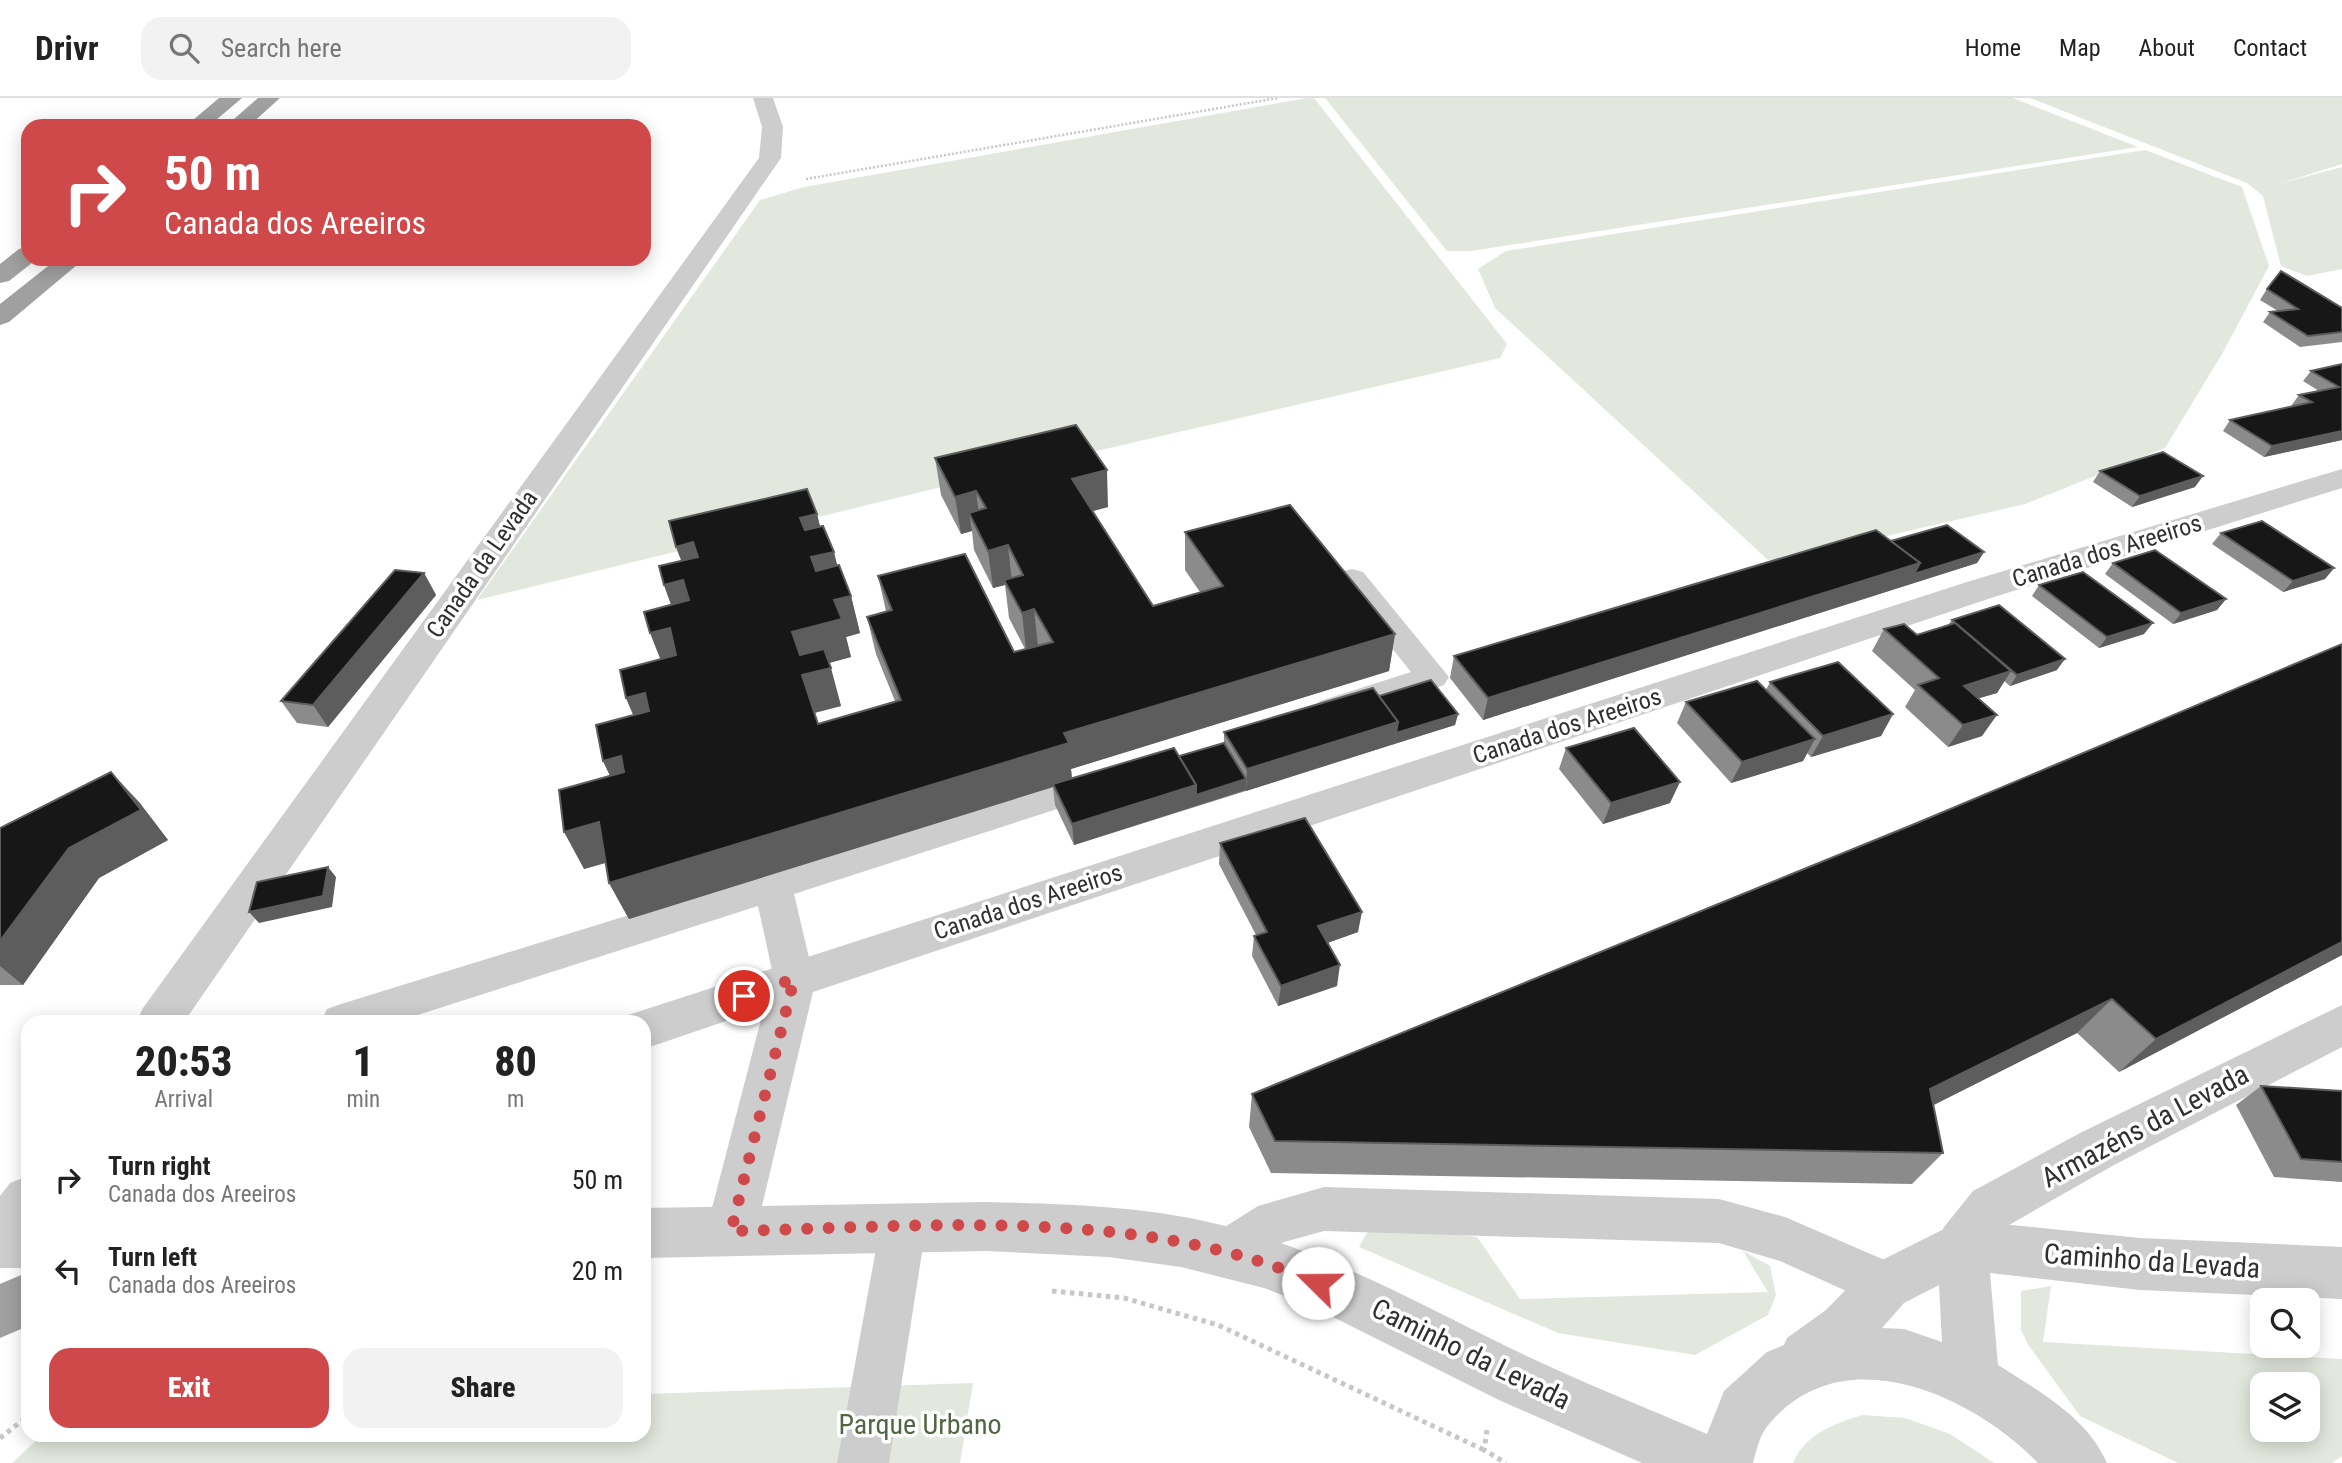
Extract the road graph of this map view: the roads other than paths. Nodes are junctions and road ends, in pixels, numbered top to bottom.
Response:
1 (232, 98) edge
2 (270, 98) edge
3 (763, 98) edge
4 (205, 119) edge
5 (244, 119) edge
6 (21, 260) edge
7 (63, 266) edge
8 (0, 276) edge
9 (0, 317) edge
10 (2342, 478) edge
11 (1352, 579) edge
12 (1301, 719) edge
13 (1129, 773) edge
14 (773, 886) junction
15 (794, 979) junction
16 (164, 1015) edge
17 (363, 1015) edge
18 (2342, 1025) edge
19 (651, 1027) edge
20 (21, 1209) edge
21 (903, 1227) junction
22 (731, 1231) junction
23 (651, 1233) edge
24 (0, 1237) edge
25 (0, 1243) edge
26 (21, 1243) edge
27 (1962, 1245) junction
28 (1228, 1251) junction
29 (2342, 1273) edge
30 (1886, 1285) junction
31 (21, 1302) edge
32 (0, 1312) edge
33 (1786, 1371) junction
34 (1972, 1380) junction
35 (863, 1463) edge
36 (1709, 1463) edge
37 (1724, 1463) edge
38 (2078, 1463) edge

1 - 4 highway
2 - 5 highway
3 - 16 street, Canada da Levada
6 - 8 highway
7 - 9 highway
10 - 15 street, Canada dos Areeiros
11 - 12 lane
13 - 14 lane
14 - 15 lane
14 - 17 lane
15 - 19 street, Canada dos Areeiros
15 - 22 street
18 - 27 street, Armazéns da Levada
20 - 24 street
21 - 22 street, Caminho da Levada
21 - 28 street, Caminho da Levada
21 - 35 lane
22 - 23 street, Caminho da Levada
25 - 26 street
27 - 29 street, Caminho da Levada
27 - 30 street, Armazéns da Levada
27 - 34 street
28 - 30 lane
28 - 36 street, Caminho da Levada
30 - 33 street, Armazéns da Levada
31 - 32 highway
33 - 34 street
33 - 37 street, Armazéns da Levada
34 - 38 street

